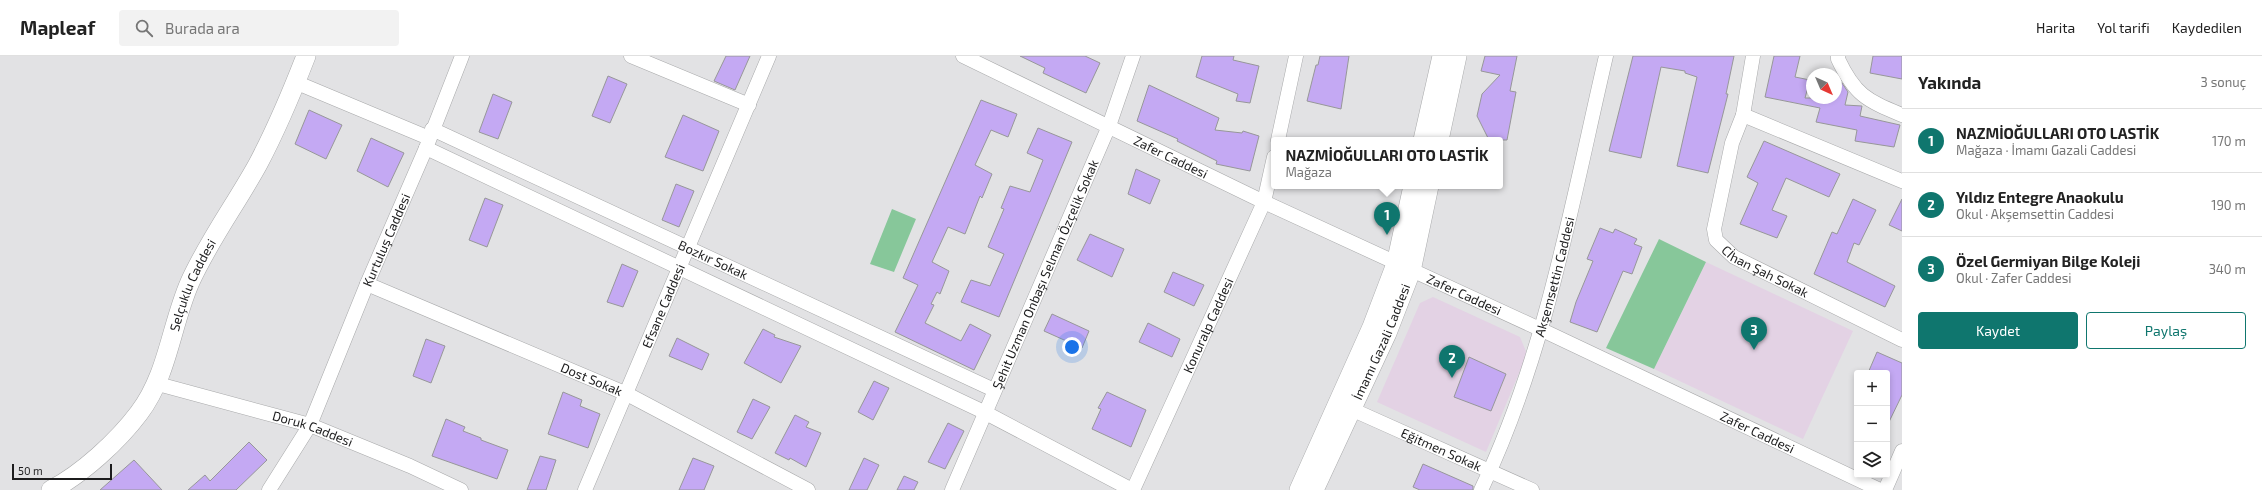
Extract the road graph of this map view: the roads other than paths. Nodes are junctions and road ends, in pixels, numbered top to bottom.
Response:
1 (306, 56) edge
2 (462, 56) edge
3 (631, 56) edge
4 (769, 56) edge
5 (963, 56) edge
6 (1133, 56) edge
7 (1442, 56) edge
8 (1457, 56) edge
9 (1606, 56) edge
10 (1753, 56) edge
11 (1838, 56) edge
12 (1294, 57) edge
13 (295, 82) junction
14 (749, 105) junction
15 (1743, 115) junction
16 (1902, 115) edge
17 (1109, 126) junction
18 (1279, 137) edge
19 (1424, 137) edge
20 (1440, 137) edge
21 (429, 138) junction
22 (1271, 170) edge
23 (1902, 181) edge
24 (1413, 189) edge
25 (1428, 189) edge
26 (1264, 202) junction
27 (688, 248) junction
28 (1403, 267) junction
29 (679, 268) junction
30 (367, 284) junction
31 (1542, 330) junction
32 (1902, 340) edge
33 (158, 384) junction
34 (994, 390) junction
35 (627, 394) junction
36 (1351, 409) junction
37 (984, 412) junction
38 (310, 425) junction
39 (1902, 451) edge
40 (1490, 471) junction
41 (777, 474) junction
42 (51, 490) edge
43 (269, 490) edge
44 (461, 490) edge
45 (585, 490) edge
46 (795, 490) edge
47 (808, 490) edge
48 (952, 490) edge
49 (1132, 490) edge
50 (1299, 490) edge
51 (1314, 490) edge
52 (1481, 490) edge
53 (1532, 490) edge
54 (1880, 490) edge
55 (1885, 490) edge

1 - 13 main road, Selçuklu Caddesi
2 - 21 street, Kurtuluş Caddesi
3 - 14 street
4 - 14 street, Efsane Caddesi
5 - 17 street, Zafer Caddesi
6 - 17 street, Şehit Uzman Onbaşı Selman Özçelik Sokak
7 - 19 main road
8 - 20 main road
9 - 31 street, Akşemsettin Caddesi
10 - 15 street, Cİhan Şah Sokak
11 - 16 street
12 - 18 street
13 - 21 street
13 - 33 main road, Selçuklu Caddesi
14 - 27 street, Efsane Caddesi
15 - 23 street
15 - 32 street, Cİhan Şah Sokak
17 - 26 street, Zafer Caddesi
17 - 34 street, Şehit Uzman Onbaşı Selman Özçelik Sokak
21 - 27 street, Bozkır Sokak
21 - 29 street, Bozkır Sokak
21 - 30 street, Kurtuluş Caddesi
22 - 26 street, Konuralp Caddesi
24 - 28 main road, İmamı Gazali Caddesi
25 - 28 main road, İmamı Gazali Caddesi
26 - 28 street, Zafer Caddesi
26 - 49 street, Konuralp Caddesi
27 - 29 street, Efsane Caddesi
27 - 34 street, Bozkır Sokak
28 - 31 street, Zafer Caddesi
28 - 36 main road, İmamı Gazali Caddesi
28 - 50 main road, İmamı Gazali Caddesi
29 - 35 street, Efsane Caddesi
29 - 37 street, Bozkır Sokak
30 - 35 street, Dost Sokak
30 - 38 street, Kurtuluş Caddesi
31 - 40 street, Akşemsettin Caddesi
31 - 54 street, Zafer Caddesi
33 - 38 street, Doruk Caddesi
33 - 42 main road, Selçuklu Caddesi
34 - 37 street, Şehit Uzman Onbaşı Selman Özçelik Sokak
35 - 41 street, Dost Sokak
35 - 45 street, Efsane Caddesi
36 - 40 street, Eğitmen Sokak
36 - 51 main road, İmamı Gazali Caddesi
37 - 48 street, Şehit Uzman Onbaşı Selman Özçelik Sokak
37 - 49 street, Bozkır Sokak
38 - 43 street, Kurtuluş Caddesi
38 - 44 street, Doruk Caddesi
39 - 55 street
40 - 52 street, Akşemsettin Caddesi
40 - 53 street, Eğitmen Sokak
41 - 46 street
41 - 47 street, Dost Sokak

